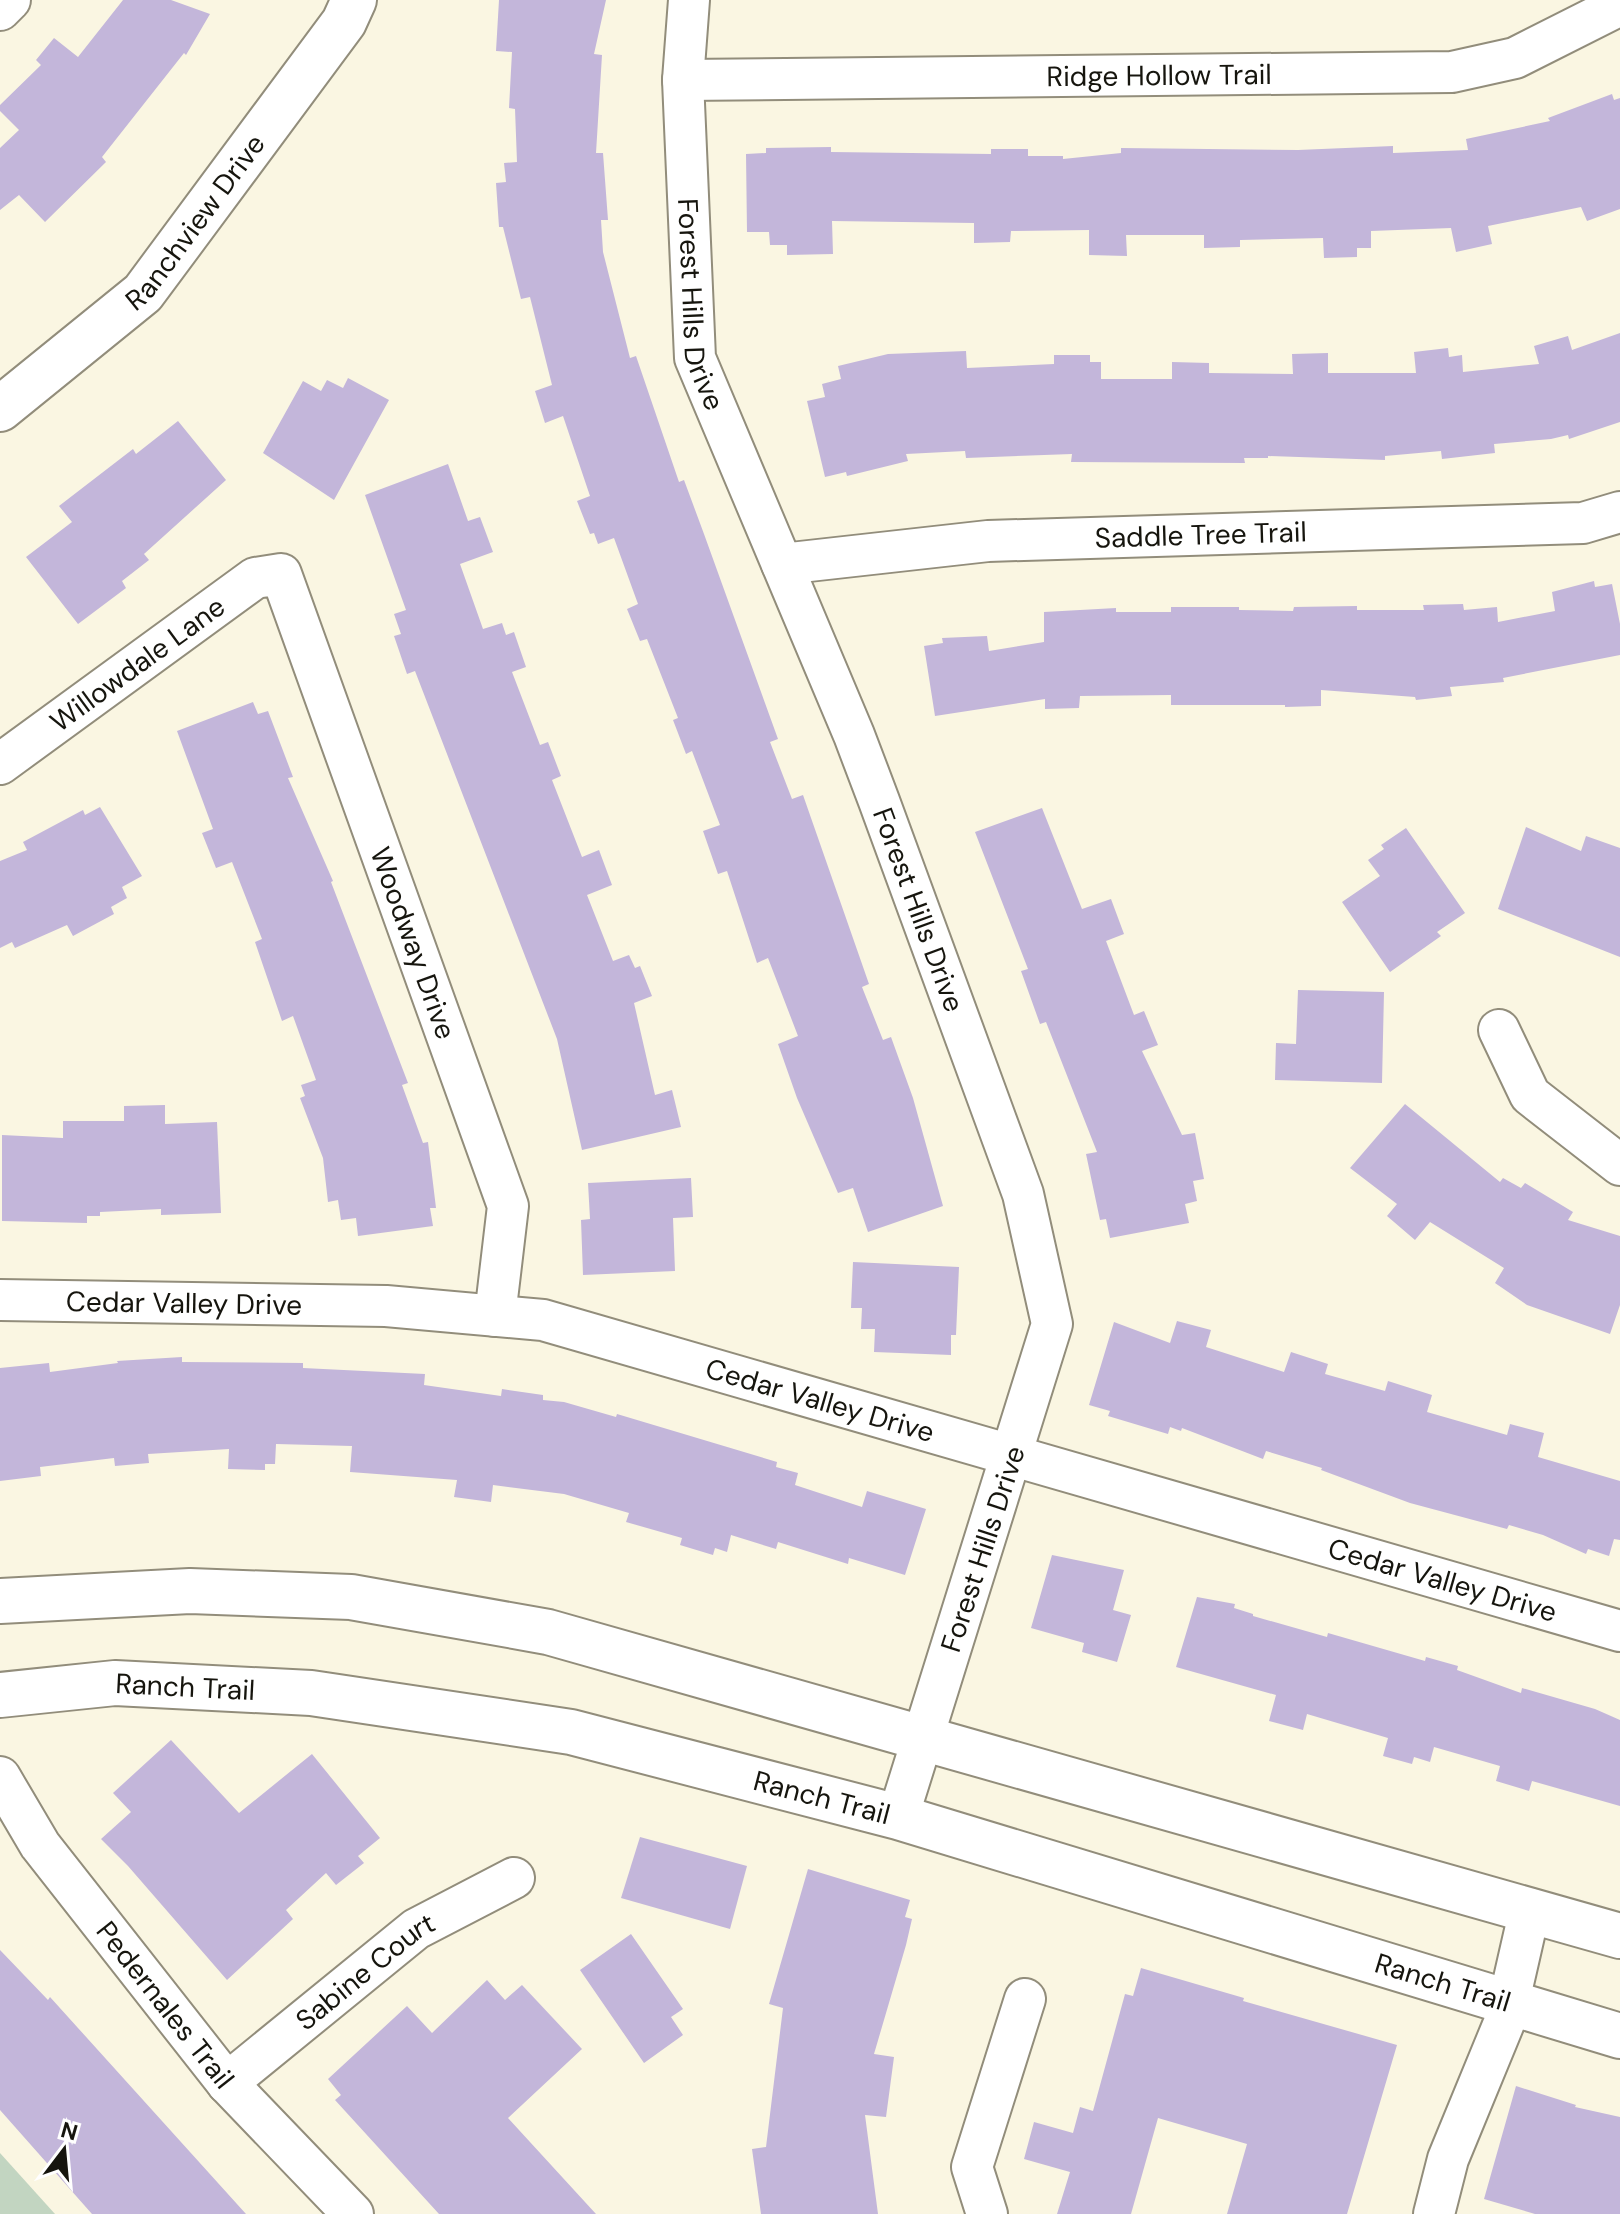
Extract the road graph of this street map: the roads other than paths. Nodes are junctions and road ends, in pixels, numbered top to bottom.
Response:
1 (10, 0) edge
2 (354, 0) edge
3 (689, 0) edge
4 (1620, 5) edge
5 (0, 10) edge
6 (683, 80) junction
7 (0, 409) edge
8 (1620, 512) edge
9 (782, 564) junction
10 (281, 574) joint
11 (0, 764) edge
12 (1499, 1030) dead end
13 (1620, 1165) edge
14 (0, 1300) edge
15 (495, 1316) junction
16 (1013, 1455) junction
17 (0, 1601) edge
18 (1620, 1631) edge
19 (0, 1695) edge
20 (923, 1740) junction
21 (0, 1777) edge
22 (898, 1817) junction
23 (514, 1878) dead end
24 (1530, 1909) junction
25 (1620, 1936) edge
26 (1025, 1999) dead end
27 (1509, 2004) junction
28 (1620, 2036) edge
29 (227, 2083) junction
30 (353, 2214) edge
31 (987, 2214) edge
32 (1434, 2214) edge

1 - 5 street
2 - 7 main road, Ranchview Drive
3 - 6 street, Forest Hills Drive
4 - 6 street, Ridge Hollow Trail
6 - 9 street, Forest Hills Drive
8 - 9 street, Saddle Tree Trail
9 - 16 street, Forest Hills Drive
10 - 11 street, Willowdale Lane
10 - 15 street, Woodway Drive
12 - 13 street
14 - 15 street, Cedar Valley Drive
15 - 16 street, Cedar Valley Drive
16 - 18 street, Cedar Valley Drive
16 - 20 street, Forest Hills Drive
17 - 20 main road
19 - 22 main road, Ranch Trail
20 - 22 street, Forest Hills Drive
20 - 24 main road
21 - 29 street, Pedernales Trail
22 - 27 main road, Ranch Trail
23 - 29 street, Sabine Court
24 - 25 main road
24 - 27 street
26 - 31 street
27 - 28 main road, Ranch Trail
27 - 32 street
29 - 30 street, Pedernales Trail

